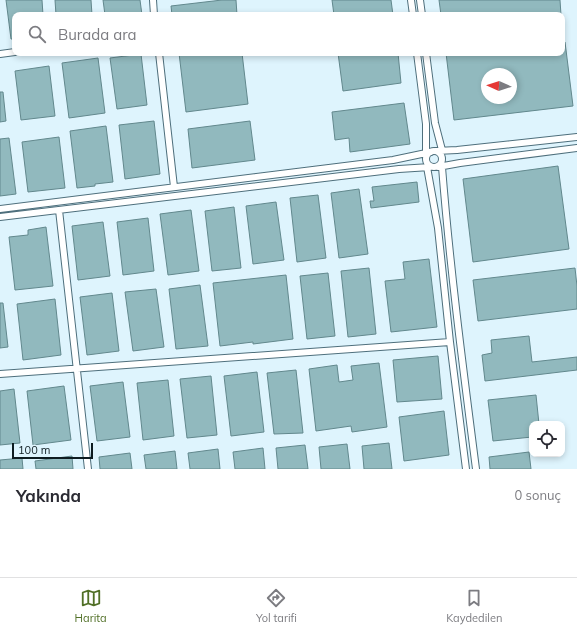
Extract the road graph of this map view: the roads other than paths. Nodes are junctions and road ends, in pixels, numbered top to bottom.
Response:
1 (153, 0) edge
2 (411, 0) edge
3 (420, 0) edge
4 (154, 12) edge
5 (413, 12) edge
6 (422, 12) edge
7 (12, 52) edge
8 (0, 54) edge
9 (159, 56) edge
10 (417, 56) edge
11 (426, 56) edge
12 (577, 137) edge
13 (577, 148) edge
14 (433, 151) junction
15 (429, 167) junction
16 (440, 167) junction
17 (174, 187) junction
18 (0, 209) edge
19 (59, 210) junction
20 (0, 217) edge
21 (450, 342) junction
22 (76, 369) junction
23 (0, 374) edge
24 (88, 469) edge
25 (466, 469) edge
26 (476, 469) edge

1 - 4 street
2 - 5 street
3 - 6 street
7 - 8 street
9 - 17 street
10 - 14 street
11 - 14 street
12 - 14 street
13 - 16 street
14 - 15 street
14 - 16 street
14 - 17 street
15 - 16 street
15 - 19 street
15 - 21 street
16 - 26 street
17 - 18 street
19 - 20 street
19 - 22 street
21 - 22 street
21 - 25 street
22 - 23 street
22 - 24 street

